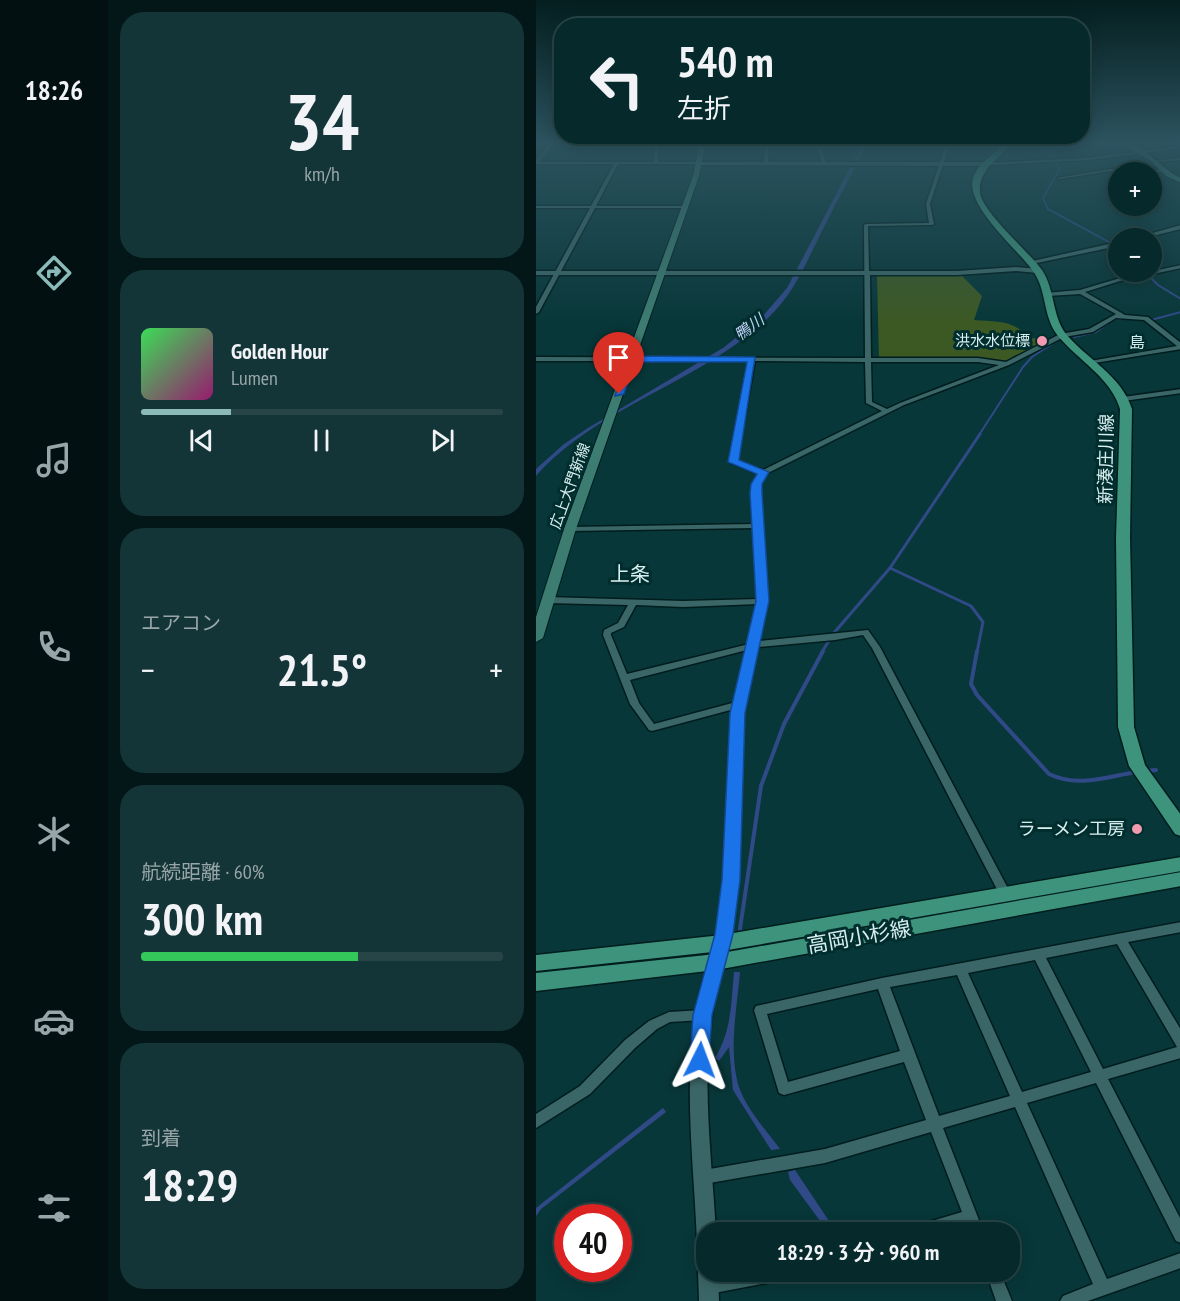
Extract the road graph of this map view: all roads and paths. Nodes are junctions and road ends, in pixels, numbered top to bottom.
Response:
1 (596, 202) edge
2 (686, 202) edge
3 (929, 202) edge
4 (981, 202) edge
5 (536, 207) edge
6 (593, 207) junction
7 (684, 207) junction
8 (1181, 227) edge
9 (1162, 232) edge
10 (1108, 246) edge
11 (1032, 262) junction
12 (1181, 266) edge
13 (1166, 270) junction
14 (1038, 271) junction
15 (536, 273) edge
16 (558, 273) junction
17 (662, 273) junction
18 (867, 273) junction
19 (1177, 275) dead end
20 (1081, 292) junction
21 (1047, 294) junction
22 (536, 312) edge
23 (1123, 316) junction
24 (1062, 335) junction
25 (1181, 346) edge
26 (536, 359) edge
27 (631, 359) junction
28 (752, 359) junction
29 (869, 359) junction
30 (1090, 363) junction
31 (1007, 364) junction
32 (1181, 391) edge
33 (1122, 399) junction
34 (887, 411) junction
35 (763, 472) junction
36 (758, 526) junction
37 (570, 528) junction
38 (547, 600) junction
39 (763, 601) junction
40 (633, 603) junction
41 (536, 638) edge
42 (754, 645) junction
43 (624, 678) junction
44 (740, 704) junction
45 (1181, 829) edge
46 (1181, 864) edge
47 (1181, 879) edge
48 (1006, 896) junction
49 (1181, 927) edge
50 (1120, 939) junction
51 (719, 952) junction
52 (1038, 954) junction
53 (536, 963) edge
54 (960, 969) junction
55 (536, 982) edge
56 (882, 983) junction
57 (703, 1015) junction
58 (1181, 1043) edge
59 (1181, 1052) edge
60 (908, 1055) junction
61 (1099, 1077) junction
62 (1019, 1101) junction
63 (536, 1122) edge
64 (935, 1124) junction
65 (704, 1177) junction
66 (971, 1217) junction
67 (706, 1222) edge
68 (954, 1222) edge
69 (973, 1222) edge
70 (1181, 1236) edge
71 (1181, 1260) edge
72 (732, 1282) edge
73 (997, 1282) edge
74 (709, 1286) edge
75 (1103, 1288) junction
76 (1004, 1301) edge
77 (1068, 1301) edge

1 - 6 street
2 - 7 main road, 広上大門新線
3 - 18 street
4 - 11 main road, 新湊庄川線
5 - 6 street
6 - 7 street
6 - 16 street
7 - 17 main road, 広上大門新線
8 - 9 street
10 - 11 street
11 - 14 main road, 新湊庄川線
12 - 13 street
13 - 19 street
13 - 20 street
14 - 18 street
14 - 21 main road, 新湊庄川線
15 - 16 street
16 - 17 street
16 - 22 street
17 - 18 street
17 - 27 main road, 広上大門新線
18 - 29 street
20 - 21 street
20 - 23 street
21 - 24 main road, 新湊庄川線
23 - 24 street
23 - 25 street
24 - 30 main road, 新湊庄川線
24 - 31 street
25 - 30 street
26 - 27 street
27 - 28 street
27 - 37 main road, 広上大門新線
28 - 29 street
28 - 35 street
29 - 31 street
29 - 34 street
30 - 33 main road, 新湊庄川線
31 - 34 street
32 - 33 street
33 - 45 main road, 新湊庄川線
34 - 35 street
35 - 36 street
36 - 37 street
36 - 39 street
37 - 38 main road, 広上大門新線
38 - 40 street
38 - 41 main road, 広上大門新線
39 - 40 street
39 - 42 street
40 - 43 street
42 - 43 street
42 - 44 street
42 - 48 street
43 - 44 street
44 - 51 street
46 - 48 main road, 高岡小杉線
47 - 51 main road, 高岡小杉線
48 - 51 main road, 高岡小杉線
49 - 50 street
50 - 52 street
50 - 58 street
51 - 53 main road, 高岡小杉線
51 - 55 main road, 高岡小杉線
51 - 57 street
52 - 54 street
52 - 61 street
54 - 56 street
54 - 62 street
56 - 60 street
56 - 60 street
57 - 63 street
57 - 65 street
59 - 61 street
60 - 64 street
61 - 62 street
61 - 70 street
62 - 64 street
62 - 75 street
64 - 65 street
64 - 66 street
65 - 67 street
66 - 68 street
66 - 69 street
71 - 75 street
72 - 74 street
73 - 76 street
75 - 77 street

